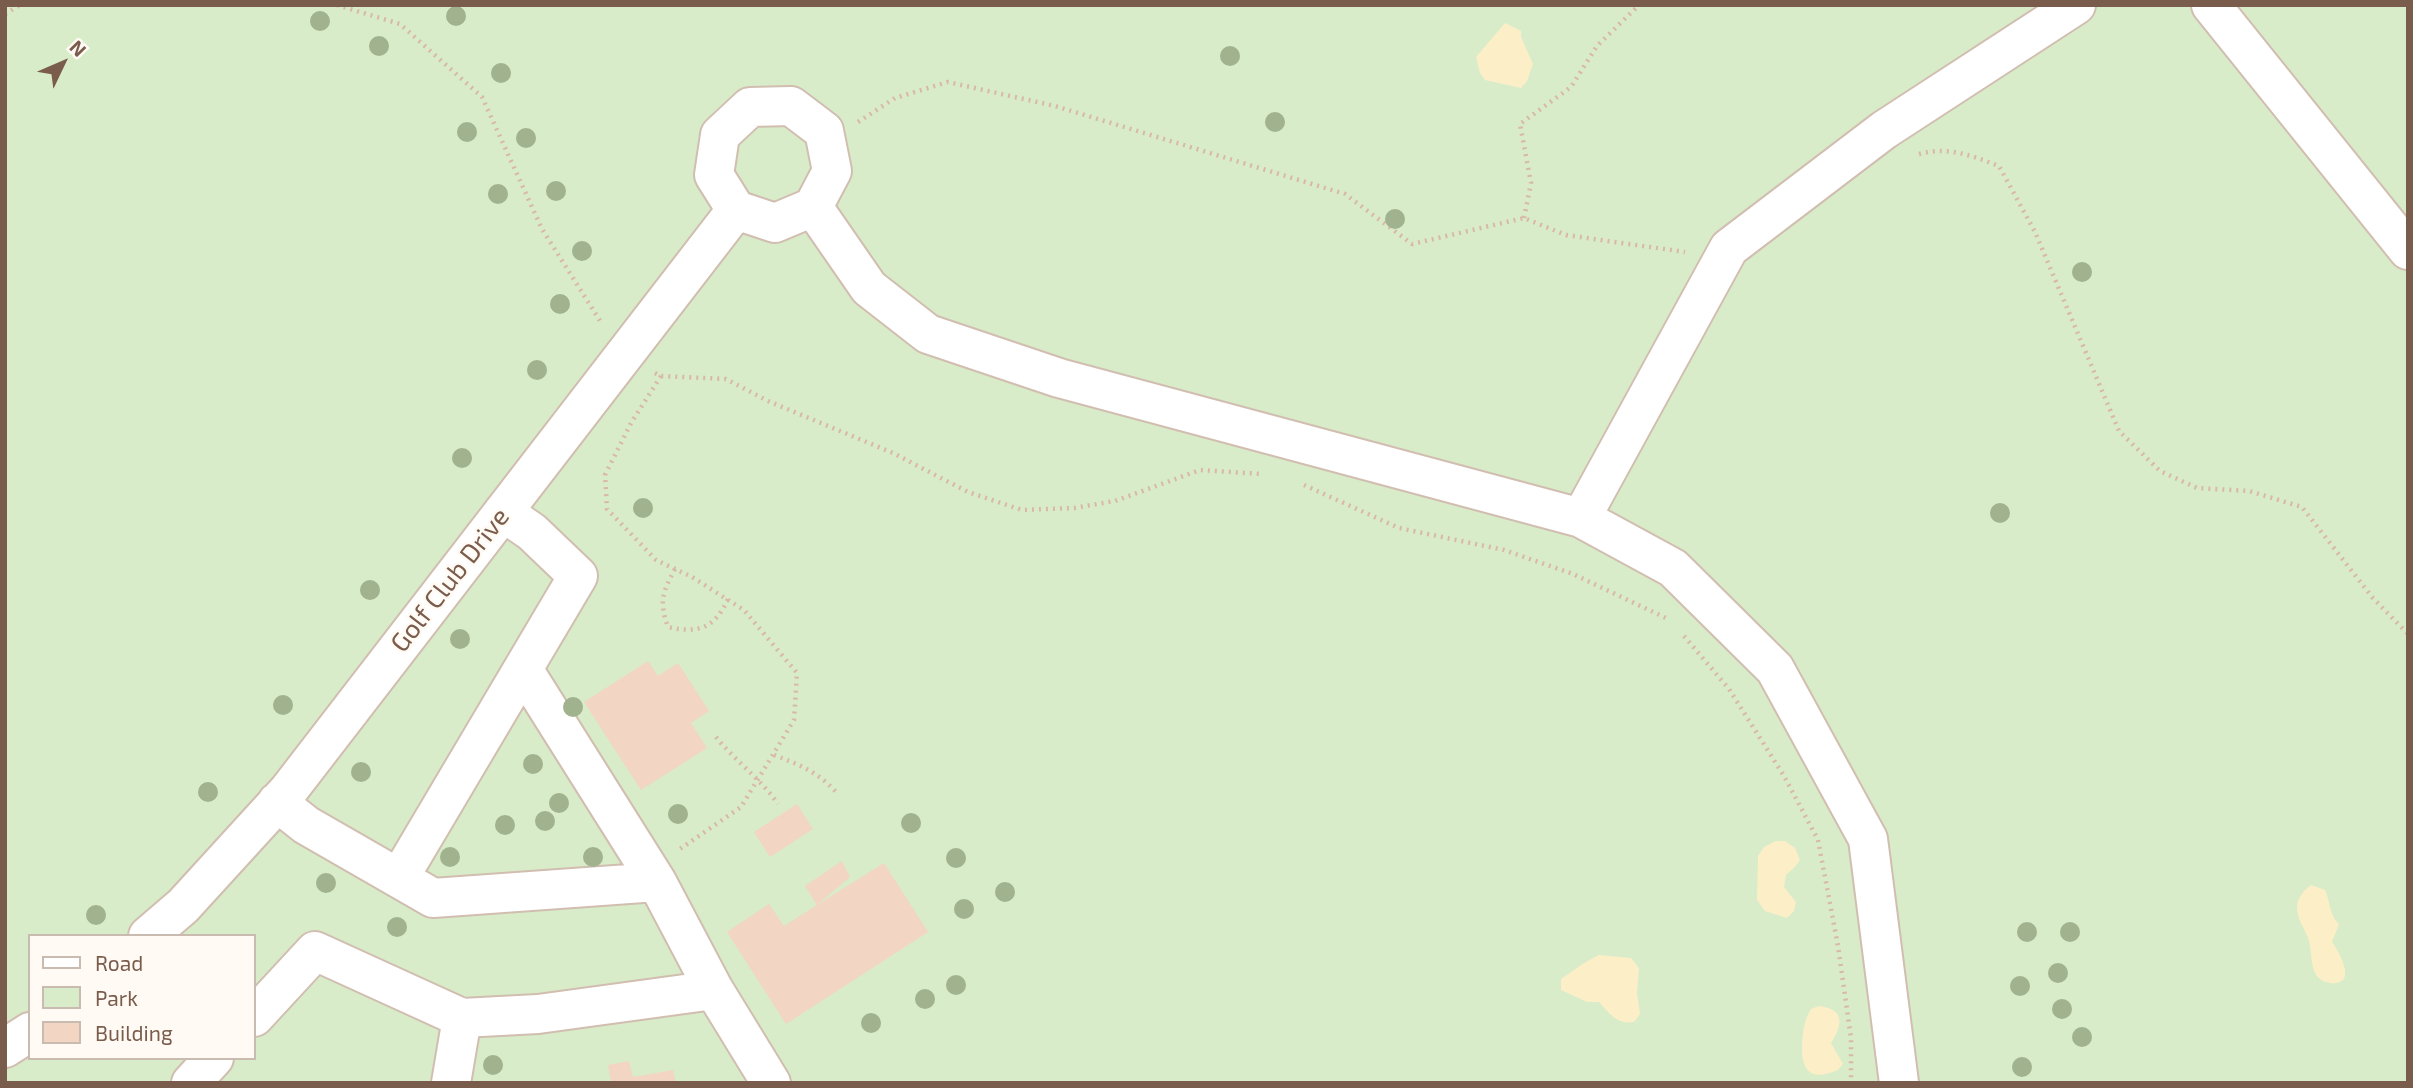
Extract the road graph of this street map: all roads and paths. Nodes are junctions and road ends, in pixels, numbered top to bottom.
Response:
1 (20, 5) edge
2 (337, 5) edge
3 (1639, 5) edge
4 (2076, 5) edge
5 (2211, 5) edge
6 (5, 13) edge
7 (827, 146) junction
8 (1911, 157) dead end
9 (813, 207) junction
10 (736, 210) junction
11 (1524, 218) junction
12 (1729, 248) junction
13 (2408, 250) edge
14 (622, 358) junction
15 (661, 376) junction
16 (1268, 474) dead end
17 (1293, 481) dead end
18 (503, 512) junction
19 (1581, 518) junction
20 (675, 569) junction
21 (727, 599) junction
22 (1671, 620) dead end
23 (1679, 630) dead end
24 (2408, 634) edge
25 (523, 669) junction
26 (716, 737) dead end
27 (774, 755) junction
28 (758, 780) junction
29 (836, 792) dead end
30 (277, 802) junction
31 (778, 804) dead end
32 (666, 867) junction
33 (399, 878) junction
34 (150, 934) edge
35 (714, 990) junction
36 (256, 1015) edge
37 (462, 1018) junction
38 (28, 1033) edge
39 (5, 1048) edge
40 (212, 1060) edge
41 (191, 1083) edge
42 (451, 1083) edge
43 (771, 1083) edge
44 (1851, 1083) edge
45 (1899, 1083) edge

1 - 6 path
2 - 14 path
3 - 11 path
4 - 12 street
5 - 13 street
7 - 9 street
7 - 10 street
7 - 11 path
8 - 24 path
9 - 10 street
9 - 19 street
10 - 14 street, Golf Club Drive
11 - 12 path
12 - 19 street
14 - 15 path
14 - 18 street, Golf Club Drive
15 - 16 path
15 - 20 path
17 - 22 path
18 - 25 street
18 - 30 street, Golf Club Drive
19 - 45 street
20 - 21 path
20 - 21 path
21 - 27 path
23 - 44 path
25 - 32 street
25 - 33 street
26 - 28 path
27 - 28 path
27 - 29 path
28 - 31 path
28 - 32 path
30 - 33 street
30 - 34 street, Golf Club Drive
32 - 33 street
32 - 35 street
35 - 37 street
35 - 43 street
36 - 37 street
37 - 42 street
38 - 39 street
40 - 41 street

